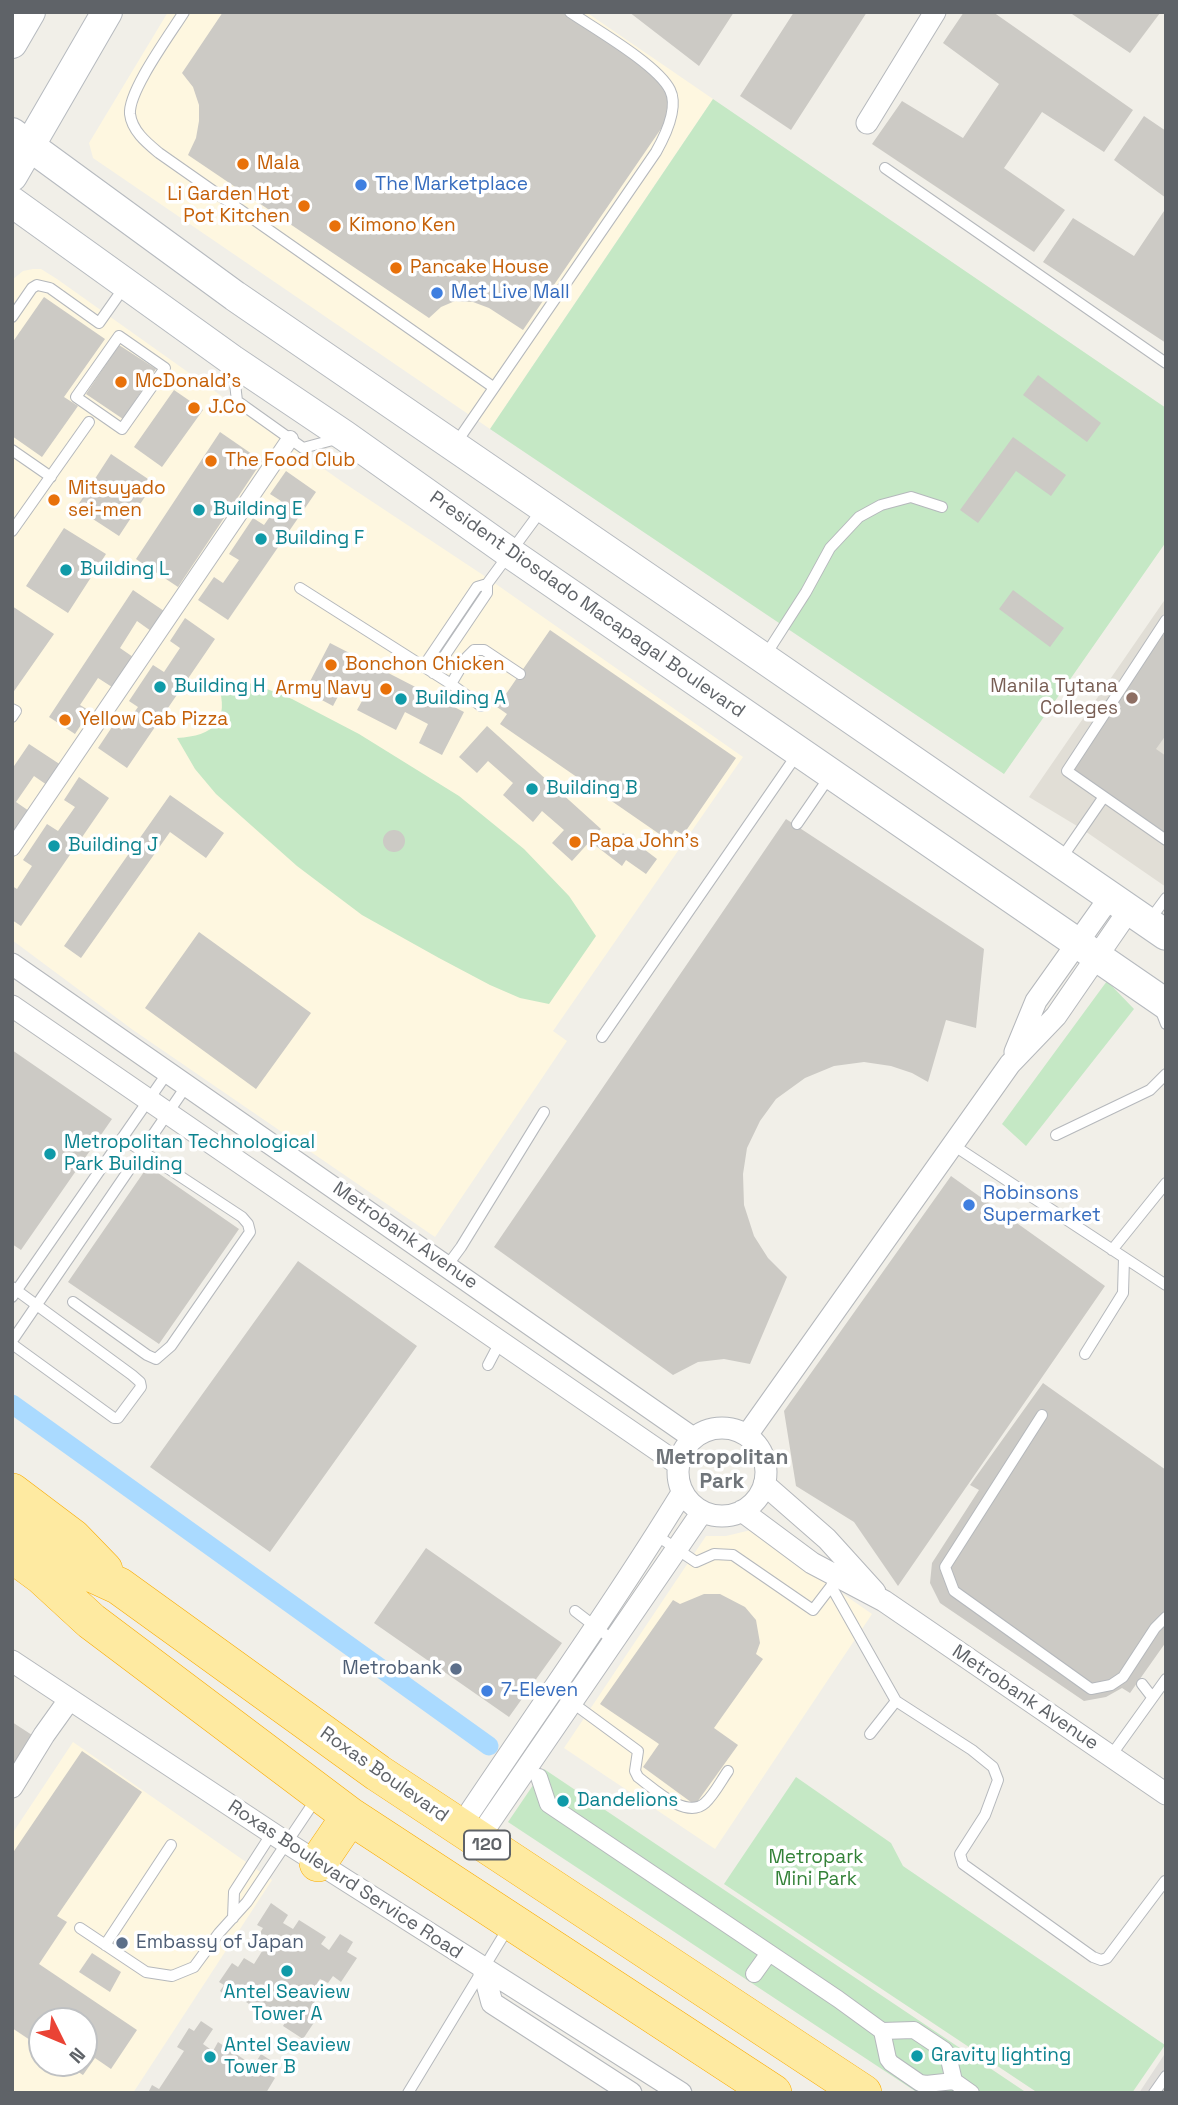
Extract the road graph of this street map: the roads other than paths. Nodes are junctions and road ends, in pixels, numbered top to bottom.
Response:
1 (30, 12) edge
2 (107, 12) edge
3 (184, 12) edge
4 (570, 12) edge
5 (935, 12) edge
6 (12, 43) edge
7 (867, 123) dead end
8 (21, 140) edge
9 (885, 168) dead end
10 (12, 176) edge
11 (12, 202) edge
12 (127, 284) junction
13 (12, 317) edge
14 (232, 360) junction
15 (1166, 363) edge
16 (165, 368) joint
17 (493, 387) junction
18 (89, 422) dead end
19 (345, 436) junction
20 (290, 439) junction
21 (454, 446) junction
22 (12, 450) edge
23 (51, 477) junction
24 (942, 507) dead end
25 (543, 508) junction
26 (12, 531) edge
27 (510, 553) junction
28 (300, 588) dead end
29 (1166, 620) edge
30 (764, 658) junction
31 (428, 670) junction
32 (520, 674) dead end
33 (451, 684) junction
34 (481, 706) dead end
35 (12, 709) edge
36 (12, 717) edge
37 (799, 751) junction
38 (832, 774) junction
39 (1103, 798) junction
40 (797, 824) dead end
41 (1166, 840) edge
42 (12, 848) edge
43 (1059, 862) junction
44 (1166, 898) edge
45 (1138, 916) edge
46 (1086, 951) junction
47 (12, 964) edge
48 (12, 1006) edge
49 (1162, 1009) edge
50 (602, 1037) dead end
51 (168, 1072) junction
52 (1166, 1074) edge
53 (187, 1085) junction
54 (150, 1099) junction
55 (169, 1112) junction
56 (544, 1112) dead end
57 (1056, 1135) dead end
58 (122, 1138) junction
59 (953, 1145) junction
60 (142, 1151) junction
61 (1166, 1183) edge
62 (1112, 1250) junction
63 (1124, 1258) junction
64 (447, 1266) junction
65 (1166, 1285) edge
66 (14, 1292) edge
67 (74, 1302) dead end
68 (36, 1305) junction
69 (12, 1342) edge
70 (500, 1342) junction
71 (1085, 1354) dead end
72 (488, 1365) dead end
73 (1042, 1415) dead end
74 (747, 1435) junction
75 (693, 1438) junction
76 (678, 1464) junction
77 (764, 1484) junction
78 (12, 1492) edge
79 (682, 1493) junction
80 (742, 1511) junction
81 (702, 1512) junction
82 (12, 1527) edge
83 (656, 1535) junction
84 (676, 1549) junction
85 (12, 1554) edge
86 (12, 1575) edge
87 (839, 1576) junction
88 (119, 1586) junction
89 (575, 1611) dead end
90 (1166, 1617) edge
91 (91, 1621) junction
92 (594, 1627) junction
93 (614, 1641) junction
94 (12, 1661) edge
95 (1166, 1679) edge
96 (1142, 1684) dead end
97 (563, 1697) junction
98 (1152, 1697) junction
99 (69, 1700) junction
100 (896, 1701) junction
101 (526, 1729) junction
102 (870, 1734) dead end
103 (545, 1742) junction
104 (1111, 1757) junction
105 (728, 1772) dead end
106 (539, 1777) dead end
107 (12, 1787) edge
108 (320, 1794) junction
109 (1166, 1794) edge
110 (350, 1816) junction
111 (469, 1833) junction
112 (279, 1838) junction
113 (171, 1845) dead end
114 (318, 1863) junction
115 (1165, 1881) edge
116 (233, 1918) junction
117 (511, 1922) junction
118 (80, 1928) dead end
119 (105, 1945) junction
120 (769, 1953) junction
121 (483, 1969) junction
122 (754, 1974) dead end
123 (882, 2031) junction
124 (1166, 2076) edge
125 (954, 2081) junction
126 (408, 2093) edge
127 (631, 2093) edge
128 (681, 2093) edge
129 (773, 2093) edge
130 (863, 2093) edge
131 (971, 2093) edge
132 (1154, 2093) edge

1 - 6 main road
2 - 8 main road
3 - 17 lane
4 - 17 lane
5 - 7 street
8 - 10 main road
8 - 21 main road
9 - 15 lane
11 - 12 main road, President Diosdado Macapagal Boulevard
12 - 13 lane
12 - 14 main road, President Diosdado Macapagal Boulevard
14 - 19 main road, President Diosdado Macapagal Boulevard
14 - 20 lane
16 - 16 lane
17 - 21 lane
18 - 23 lane
19 - 20 lane
19 - 27 main road, President Diosdado Macapagal Boulevard
20 - 42 street
21 - 25 main road
22 - 23 lane
23 - 26 lane
24 - 30 lane
25 - 27 lane
25 - 30 main road
27 - 31 lane
27 - 37 main road, President Diosdado Macapagal Boulevard
28 - 31 lane
29 - 39 lane
30 - 43 main road
31 - 33 lane
32 - 33 lane
33 - 34 lane
35 - 36 lane
37 - 38 main road, President Diosdado Macapagal Boulevard
37 - 50 lane
38 - 40 lane
38 - 46 main road, President Diosdado Macapagal Boulevard
39 - 41 lane
39 - 43 lane
43 - 45 main road
44 - 45 lane
45 - 46 street
46 - 49 main road, President Diosdado Macapagal Boulevard
46 - 59 street
47 - 51 street, Metrobank Avenue
48 - 54 street, Metrobank Avenue
51 - 53 street, Metrobank Avenue
51 - 54 lane
52 - 57 lane
53 - 55 lane
53 - 64 street, Metrobank Avenue
54 - 55 street, Metrobank Avenue
54 - 58 lane
55 - 60 lane
55 - 70 street, Metrobank Avenue
56 - 64 lane
58 - 60 lane
58 - 66 lane
59 - 62 lane
59 - 74 street
60 - 67 lane
60 - 68 lane
61 - 62 lane
62 - 63 lane
63 - 65 lane
63 - 71 lane
64 - 75 street, Metrobank Avenue
66 - 68 lane
68 - 69 lane
68 - 69 lane
70 - 72 lane
70 - 76 street, Metrobank Avenue
73 - 90 lane
74 - 75 street
74 - 77 street
75 - 76 street
76 - 79 street
77 - 80 street
77 - 87 street, Metrobank Avenue
78 - 88 highway, 120
79 - 81 street
79 - 83 street
80 - 81 street
80 - 87 street, Metrobank Avenue
81 - 84 street
82 - 88 highway, Roxas Boulevard / 120
83 - 84 lane
83 - 92 street
84 - 87 lane
84 - 93 street
85 - 91 highway, 120
86 - 91 highway, 120
87 - 100 lane
87 - 104 street, Metrobank Avenue
88 - 111 highway, Roxas Boulevard / 120
89 - 92 lane
91 - 108 highway, 120
92 - 93 lane
92 - 97 street
93 - 97 street
94 - 99 street, Roxas Boulevard Service Road
95 - 98 lane
96 - 98 lane
97 - 101 street
97 - 103 street
97 - 105 lane
98 - 104 lane
99 - 107 street
99 - 112 street, Roxas Boulevard Service Road
100 - 102 lane
100 - 115 lane
101 - 103 street
101 - 111 street
103 - 111 street
104 - 109 street, Metrobank Avenue
106 - 120 street
108 - 110 highway, 120
108 - 112 lane
110 - 114 highway
110 - 117 highway, 120
111 - 130 highway, Roxas Boulevard / 120
112 - 114 street, Roxas Boulevard Service Road
112 - 116 lane
112 - 116 lane
113 - 119 lane
114 - 121 street, Roxas Boulevard Service Road
116 - 119 lane
117 - 121 lane
117 - 129 highway, 120
118 - 119 lane
120 - 122 street
120 - 123 street
121 - 126 lane
121 - 127 street
121 - 128 street, Roxas Boulevard Service Road
123 - 125 street
123 - 125 street
124 - 132 lane
125 - 131 street

